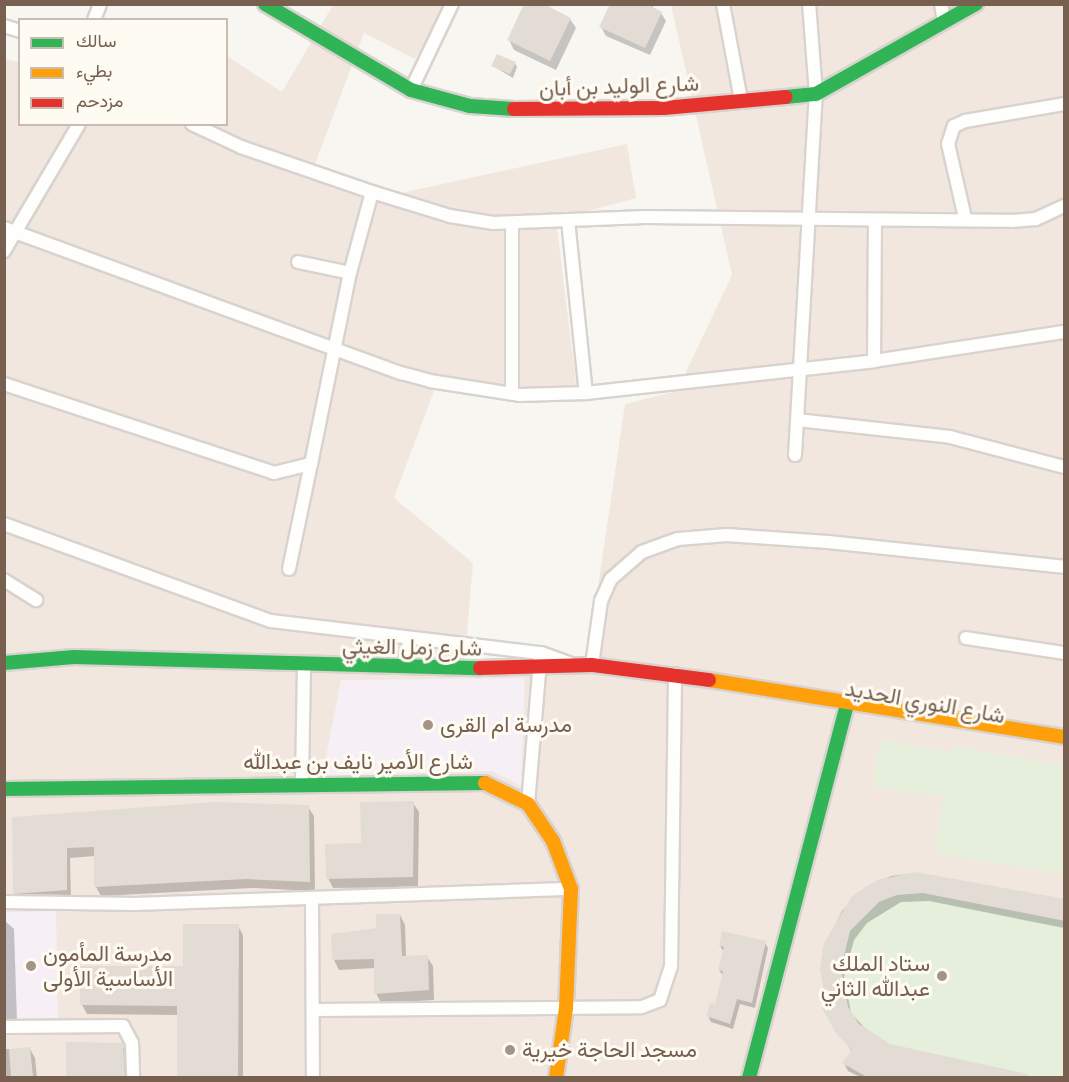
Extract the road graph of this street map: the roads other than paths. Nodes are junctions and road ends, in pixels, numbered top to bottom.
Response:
1 (265, 4) edge
2 (452, 4) edge
3 (723, 4) edge
4 (809, 4) edge
5 (941, 4) edge
6 (976, 4) edge
7 (944, 21) junction
8 (411, 90) junction
9 (816, 94) junction
10 (741, 100) junction
11 (1065, 104) edge
12 (78, 126) edge
13 (196, 126) edge
14 (372, 192) junction
15 (1065, 206) edge
16 (809, 217) junction
17 (965, 218) junction
18 (568, 220) junction
19 (875, 222) junction
20 (512, 223) junction
21 (4, 228) edge
22 (17, 233) junction
23 (4, 251) edge
24 (298, 262) dead end
25 (350, 273) junction
26 (1065, 333) edge
27 (335, 351) junction
28 (874, 361) junction
29 (800, 368) junction
30 (4, 384) edge
31 (586, 393) junction
32 (512, 394) junction
33 (797, 420) junction
34 (795, 455) dead end
35 (311, 464) junction
36 (1065, 467) edge
37 (4, 524) edge
38 (1064, 564) edge
39 (289, 569) dead end
40 (4, 580) edge
41 (36, 600) dead end
42 (410, 638) junction
43 (966, 638) dead end
44 (541, 653) junction
45 (1065, 653) edge
46 (4, 663) edge
47 (571, 664) junction
48 (592, 665) junction
49 (304, 666) junction
50 (403, 667) junction
51 (538, 669) junction
52 (675, 674) junction
53 (816, 699) joint
54 (842, 704) junction
55 (1065, 737) edge
56 (1065, 748) edge
57 (302, 781) junction
58 (4, 789) edge
59 (528, 804) junction
60 (571, 890) junction
61 (312, 899) junction
62 (4, 902) edge
63 (566, 1008) junction
64 (314, 1010) junction
65 (4, 1027) edge
66 (133, 1077) edge
67 (313, 1077) edge
68 (556, 1077) edge
69 (749, 1077) edge

1 - 8 street, شارع الوليد بن أبان
2 - 8 street
3 - 10 street
4 - 9 street
5 - 7 street
6 - 7 street, شارع الوليد بن أبان
7 - 9 street, شارع الوليد بن أبان
8 - 10 street, شارع الوليد بن أبان
9 - 10 street, شارع الوليد بن أبان
9 - 16 street
11 - 17 street
12 - 22 street
13 - 14 street
14 - 20 street
14 - 25 street
15 - 17 street
16 - 18 street
16 - 19 street
16 - 29 street
17 - 19 street
18 - 20 street
18 - 31 street
19 - 28 street
20 - 32 street
21 - 22 street
22 - 23 street
22 - 27 street
24 - 25 street
25 - 27 street
26 - 28 street
27 - 32 street
27 - 35 street
28 - 29 street
29 - 31 street
29 - 33 street
30 - 35 street
31 - 32 street
33 - 34 street
33 - 36 street
35 - 39 street
37 - 42 street
38 - 48 street
40 - 41 street
42 - 44 street
42 - 50 street
43 - 45 street
44 - 47 street
44 - 51 street
46 - 49 street, شارع زمل الغيثي
47 - 48 street, شارع زمل الغيثي
47 - 51 street, شارع زمل الغيثي
48 - 52 street, شارع زمل الغيثي
49 - 50 street, شارع زمل الغيثي
49 - 57 street
50 - 51 street, شارع زمل الغيثي
51 - 59 street
52 - 53 street, شارع زمل الغيثي
52 - 63 street
53 - 54 street, شارع النوري الحديد
54 - 55 street, شارع النوري الحديد
54 - 56 street, شارع النوري الحديد
54 - 69 street
57 - 58 street, شارع الأمير نايف بن عبدالله
57 - 59 street, شارع الأمير نايف بن عبدالله
59 - 60 street, شارع الأمير نايف بن عبدالله
60 - 61 street
60 - 63 street, شارع الأمير نايف بن عبدالله
61 - 62 street
61 - 64 street
63 - 64 street
63 - 68 street, شارع الأمير نايف بن عبدالله
64 - 67 street
65 - 66 street

